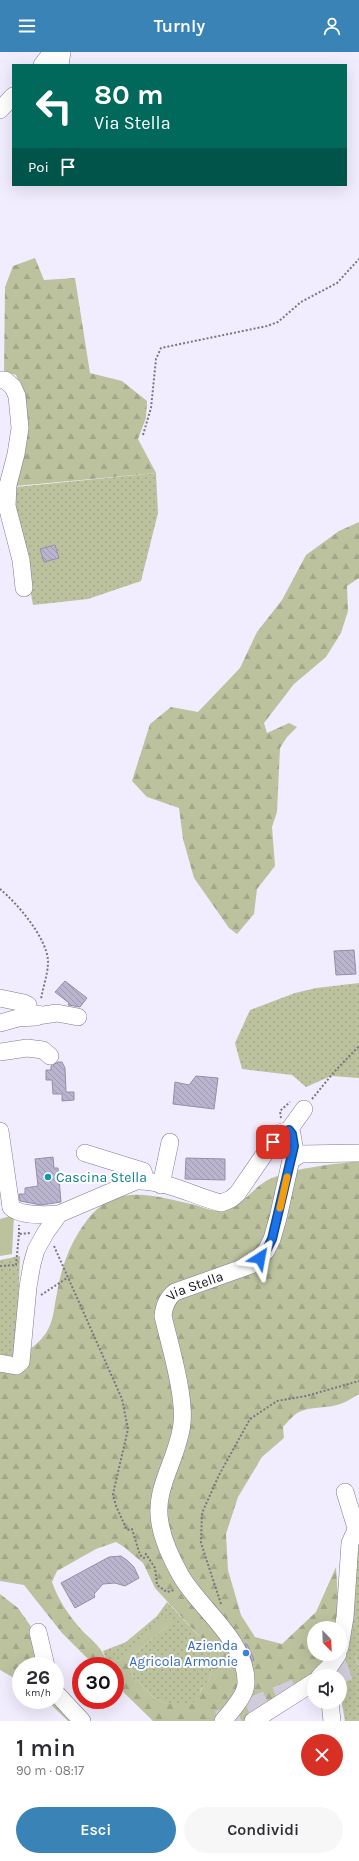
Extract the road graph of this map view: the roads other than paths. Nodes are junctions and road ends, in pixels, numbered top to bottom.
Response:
1 (52, 52) edge
2 (62, 52) edge
3 (43, 64) edge
4 (60, 64) edge
5 (12, 97) edge
6 (0, 110) edge
7 (0, 380) edge
8 (24, 588) dead end
9 (0, 998) edge
10 (34, 1016) junction
11 (78, 1017) dead end
12 (0, 1023) edge
13 (0, 1052) edge
14 (50, 1056) dead end
15 (297, 1105) road end
16 (289, 1130) junction
17 (0, 1131) edge
18 (170, 1142) dead end
19 (85, 1153) dead end
20 (359, 1153) edge
21 (1, 1154) edge
22 (291, 1160) junction
23 (153, 1183) junction
24 (4, 1184) edge
25 (5, 1211) edge
26 (59, 1214) junction
27 (5, 1362) edge
28 (345, 1492) dead end
29 (358, 1530) edge
30 (344, 1621) edge
31 (38, 1632) dead end
32 (44, 1657) edge
33 (249, 1669) dead end
34 (307, 1686) edge
35 (237, 1702) junction
36 (64, 1703) edge
37 (331, 1709) edge
38 (82, 1721) edge
39 (223, 1721) edge
40 (253, 1721) edge
41 (332, 1721) edge

1 - 3 street
2 - 4 street
5 - 6 street
7 - 8 street
9 - 10 street
10 - 11 street
10 - 12 street
13 - 14 street
15 - 16 street
16 - 22 street, Via Stella
16 - 23 street
17 - 21 street
18 - 23 street
19 - 23 street
20 - 22 street
21 - 24 street
22 - 35 street, Via Stella
23 - 26 street
24 - 25 street
25 - 26 street
26 - 27 street
28 - 29 street
29 - 30 street
31 - 32 street
33 - 35 street
34 - 40 street
35 - 39 street, Via Stella
36 - 38 street
37 - 41 street

